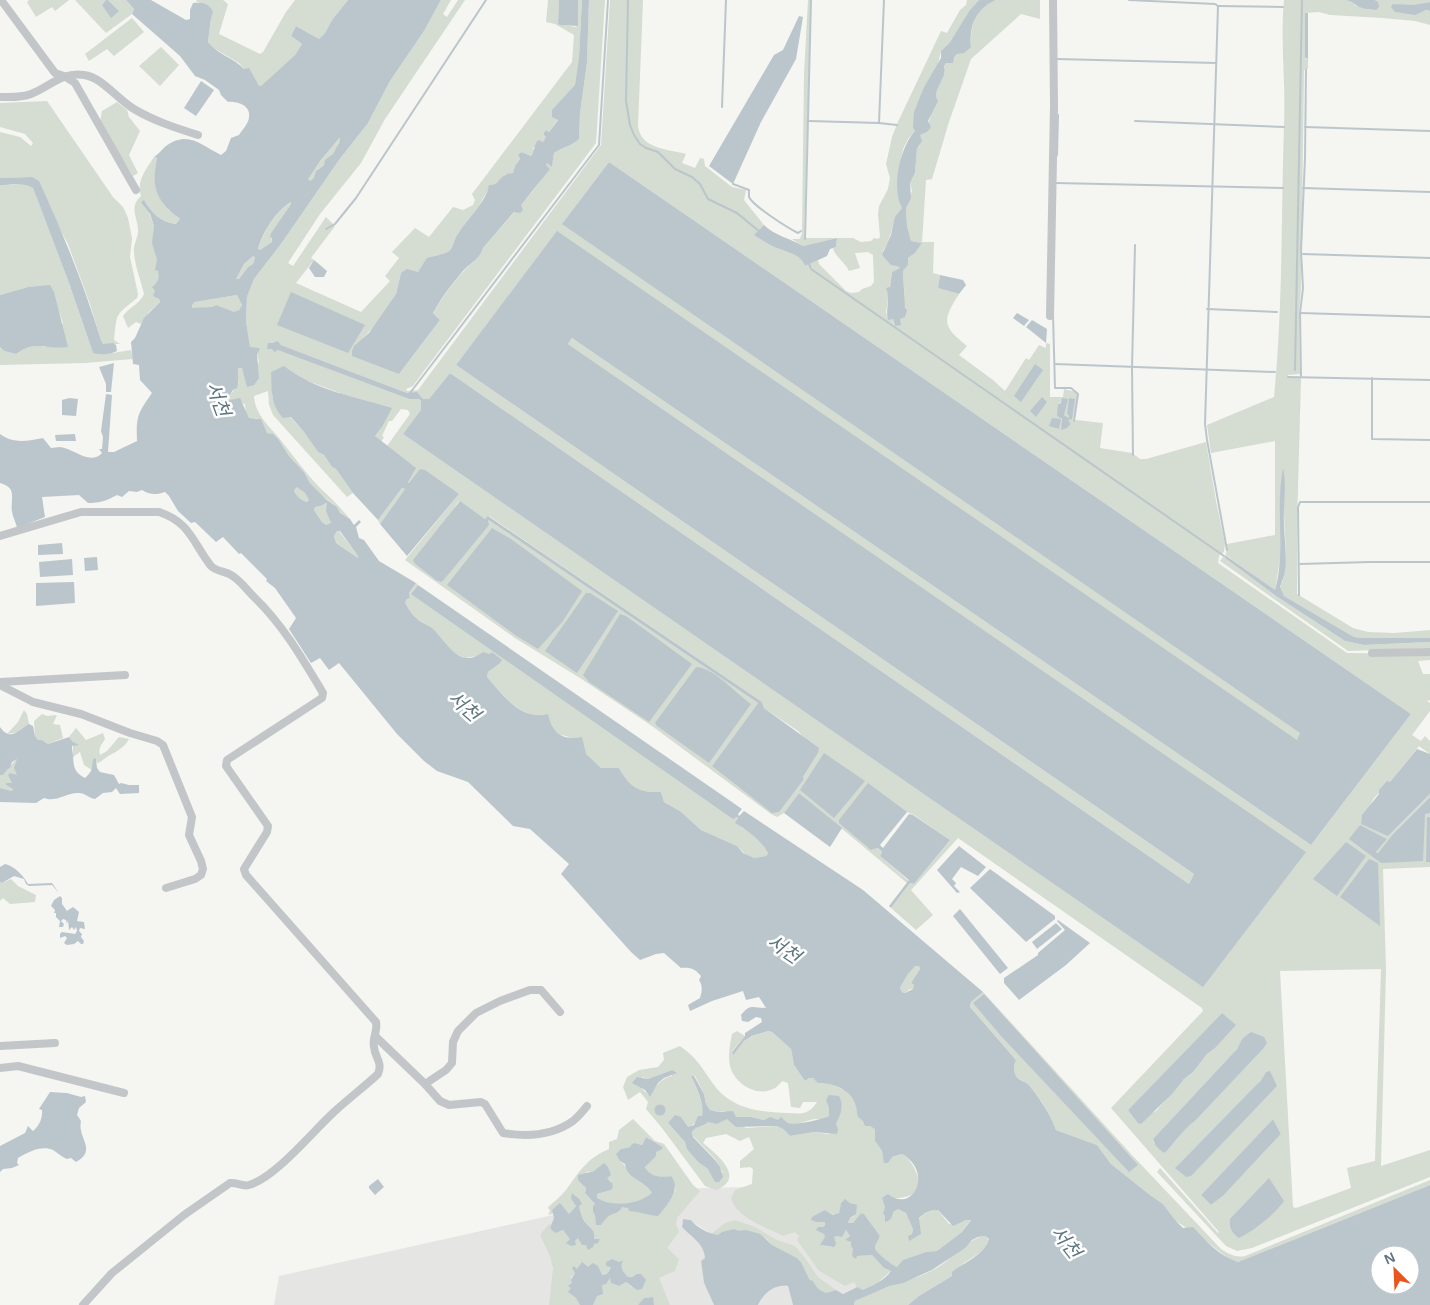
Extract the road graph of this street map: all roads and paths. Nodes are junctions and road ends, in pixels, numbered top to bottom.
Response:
1 (1, 0) edge
2 (1053, 0) edge
3 (64, 76) junction
4 (0, 97) edge
5 (198, 135) dead end
6 (136, 190) dead end
7 (1050, 316) dead end
8 (0, 536) edge
9 (1430, 652) edge
10 (1372, 653) dead end
11 (125, 675) dead end
12 (0, 683) edge
13 (166, 888) dead end
14 (560, 1012) dead end
15 (375, 1036) junction
16 (55, 1043) dead end
17 (0, 1046) edge
18 (0, 1068) edge
19 (426, 1084) junction
20 (124, 1093) dead end
21 (587, 1106) dead end
22 (83, 1305) edge

1 - 3 street
2 - 7 street
3 - 4 street
3 - 5 street
3 - 6 street
8 - 15 street
9 - 10 street
11 - 12 street
12 - 13 street
14 - 19 street
15 - 19 street
15 - 22 street
16 - 17 street
18 - 20 street
19 - 21 street

